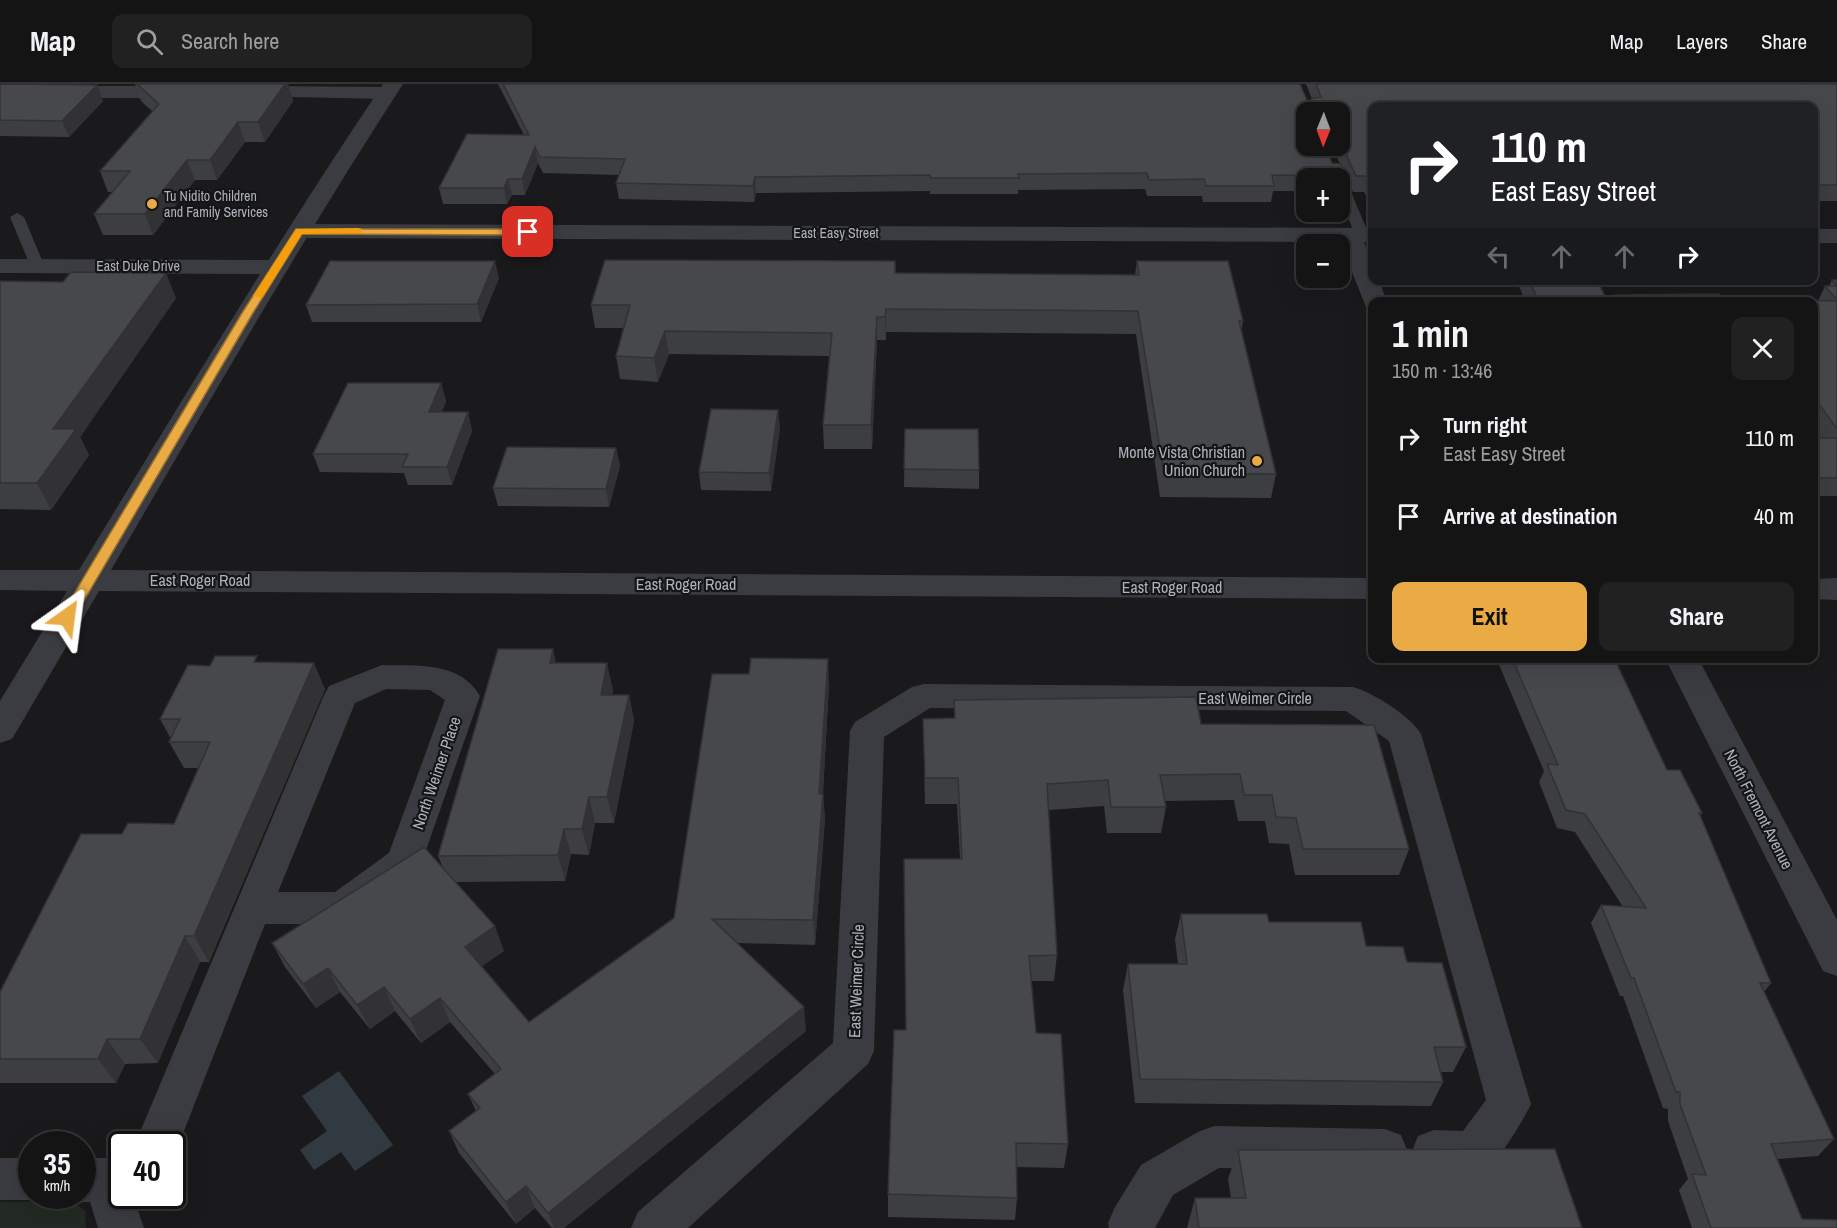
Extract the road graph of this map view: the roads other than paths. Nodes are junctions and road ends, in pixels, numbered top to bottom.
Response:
1 (390, 88) edge
2 (0, 92) edge
3 (201, 92) edge
4 (224, 92) edge
5 (1350, 208) edge
6 (17, 217) dead end
7 (299, 231) junction
8 (1361, 235) edge
9 (1818, 236) edge
10 (1837, 236) edge
11 (37, 265) junction
12 (0, 266) edge
13 (277, 267) junction
14 (1368, 268) edge
15 (0, 580) edge
16 (89, 580) junction
17 (1368, 589) edge
18 (1818, 589) edge
19 (1837, 589) edge
20 (1684, 663) edge
21 (0, 730) edge
22 (252, 908) junction
23 (1837, 959) edge
24 (162, 1131) edge
25 (0, 1179) edge
26 (18, 1179) edge
27 (96, 1180) edge
28 (131, 1209) edge
29 (122, 1228) edge
30 (654, 1228) edge
31 (1132, 1228) edge

1 - 4 street
1 - 7 street
2 - 3 street
5 - 8 lane
6 - 11 lane
7 - 8 street, East Easy Street
7 - 13 street
8 - 14 street
9 - 10 street
11 - 12 street, East Duke Drive
11 - 13 street, East Duke Drive
13 - 16 street
15 - 16 street, East Roger Road
16 - 17 street, East Roger Road
16 - 21 street
18 - 19 street
20 - 23 street, North Fremont Avenue
22 - 22 street, North Weimer Place
22 - 24 street, North Weimer Place
25 - 26 street
27 - 29 street
28 - 29 street
30 - 31 street, East Weimer Circle

